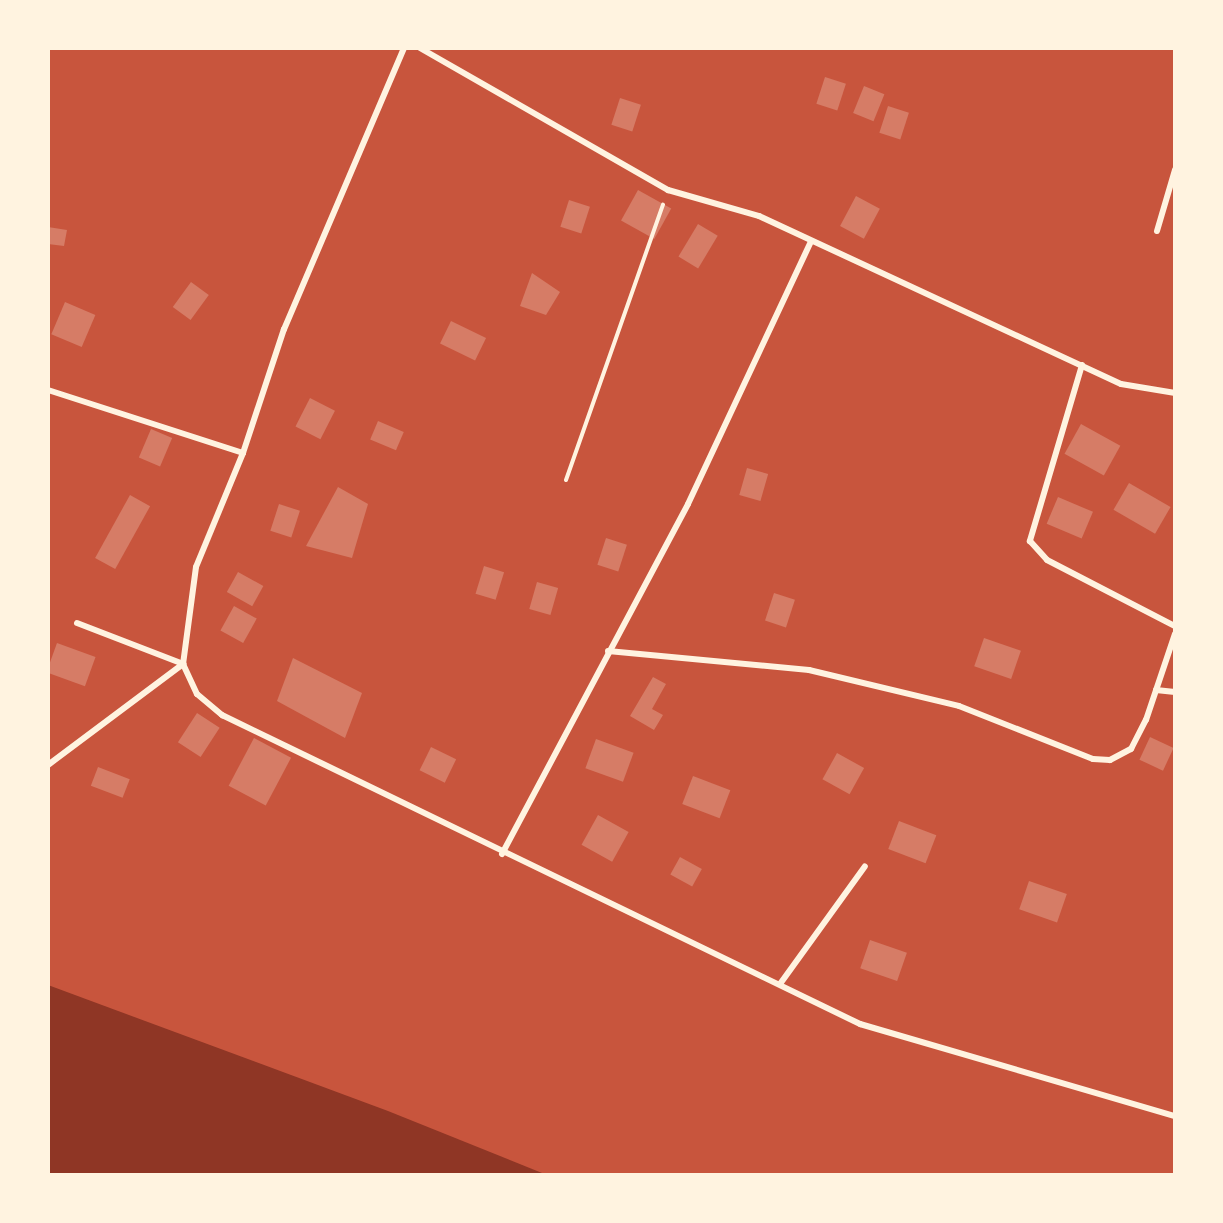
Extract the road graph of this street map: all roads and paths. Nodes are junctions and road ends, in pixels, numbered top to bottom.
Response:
1 (404, 48) edge
2 (420, 48) edge
3 (1175, 170) edge
4 (668, 190) junction
5 (1157, 231) dead end
6 (811, 242) junction
7 (1082, 365) junction
8 (48, 390) edge
9 (1175, 393) edge
10 (243, 453) junction
11 (566, 480) dead end
12 (77, 623) dead end
13 (1175, 626) edge
14 (1175, 634) edge
15 (608, 651) junction
16 (183, 664) junction
17 (1156, 690) junction
18 (1175, 693) edge
19 (48, 765) edge
20 (502, 854) junction
21 (865, 866) dead end
22 (780, 984) junction
23 (1175, 1116) edge

1 - 10 street
2 - 4 street
3 - 5 street
4 - 6 street
4 - 11 path
6 - 7 street
6 - 15 street
7 - 9 street
7 - 13 street
8 - 10 street
10 - 16 street
12 - 16 street
14 - 17 street
15 - 17 street
15 - 20 street
16 - 19 street
16 - 20 street
17 - 18 street
20 - 22 street
21 - 22 street
22 - 23 street

